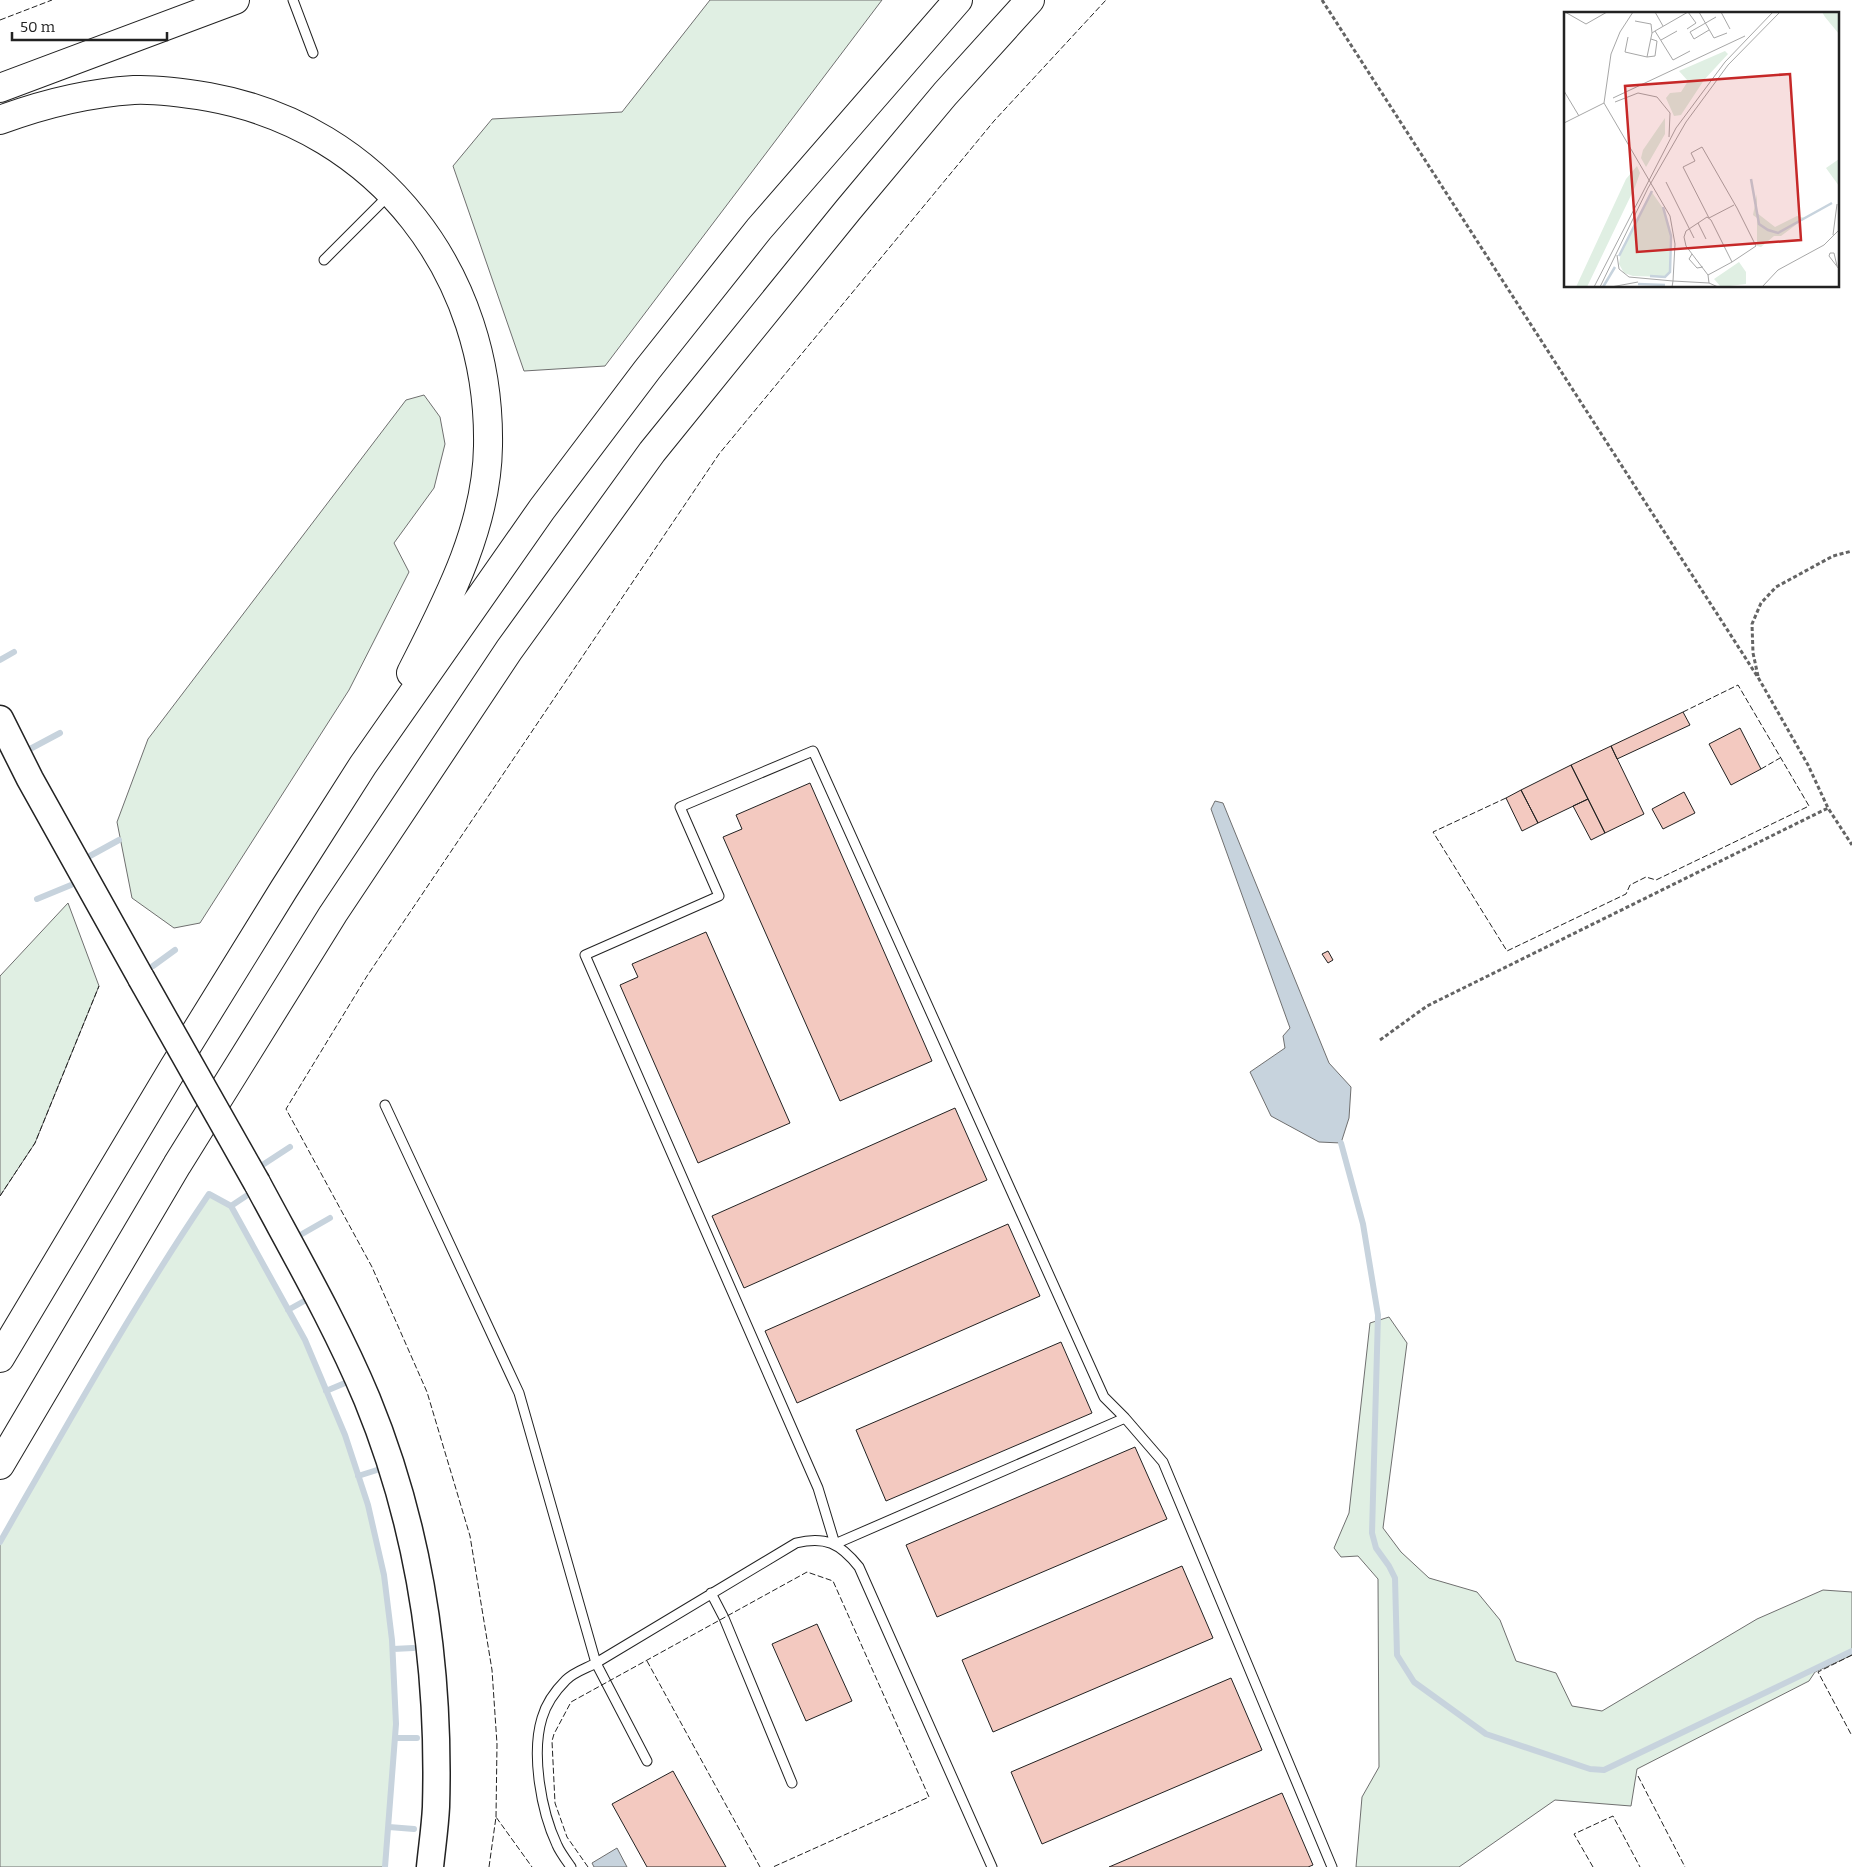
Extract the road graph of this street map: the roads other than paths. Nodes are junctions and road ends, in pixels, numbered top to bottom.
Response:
1 (235, 0) edge
2 (293, 0) edge
3 (958, 0) edge
4 (1030, 0) edge
5 (313, 53) dead end
6 (0, 88) edge
7 (0, 120) edge
8 (392, 192) junction
9 (324, 260) dead end
10 (0, 720) edge
11 (363, 765) junction
12 (386, 1106) dead end
13 (0, 1358) edge
14 (1126, 1418) junction
15 (0, 1465) edge
16 (835, 1544) junction
17 (712, 1593) junction
18 (596, 1663) junction
19 (647, 1761) dead end
20 (792, 1783) dead end
21 (430, 1867) edge
22 (571, 1867) edge
23 (992, 1867) edge
24 (1332, 1867) edge

1 - 6 highway
2 - 5 lane
3 - 11 highway
4 - 15 highway
7 - 8 highway
8 - 9 lane
8 - 11 highway
10 - 21 main road, bridge
11 - 13 highway
12 - 18 lane
14 - 16 lane
14 - 16 lane
14 - 24 lane
16 - 17 lane
16 - 23 lane
17 - 18 lane
17 - 20 lane
18 - 19 lane
18 - 22 lane

